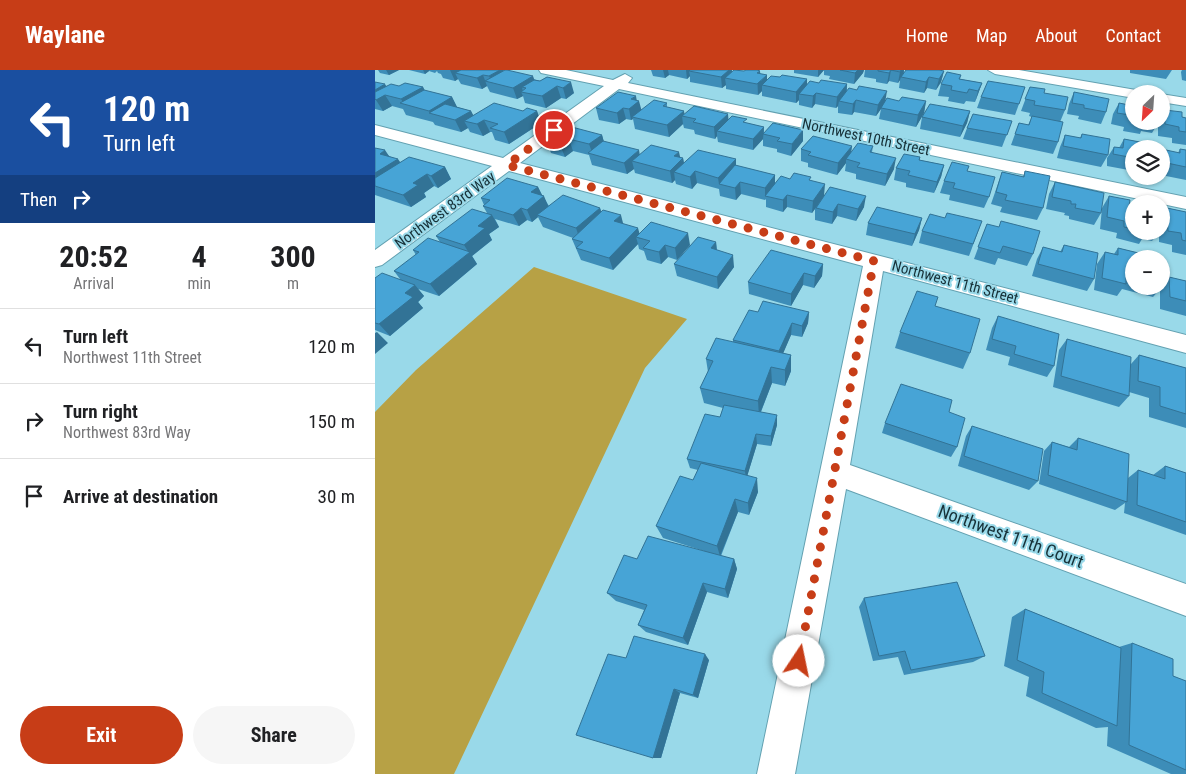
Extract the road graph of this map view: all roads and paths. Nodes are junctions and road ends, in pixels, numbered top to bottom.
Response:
1 (546, 70) edge
2 (635, 70) edge
3 (995, 70) edge
4 (615, 84) junction
5 (1125, 92) edge
6 (1170, 99) edge
7 (1186, 102) edge
8 (375, 130) edge
9 (507, 165) junction
10 (1186, 204) edge
11 (375, 260) edge
12 (874, 261) junction
13 (1186, 344) edge
14 (835, 472) junction
15 (1186, 600) edge
16 (776, 774) edge

1 - 4 street, Northwest 10th Street
2 - 4 street, Northwest 83rd Way
3 - 5 street
4 - 9 street, Northwest 83rd Way
4 - 10 street, Northwest 10th Street
6 - 7 street
8 - 9 street, Northwest 11th Street
9 - 11 street, Northwest 83rd Way
9 - 12 street, Northwest 11th Street
12 - 13 street, Northwest 11th Street
12 - 14 street
14 - 15 street, Northwest 11th Court
14 - 16 street

